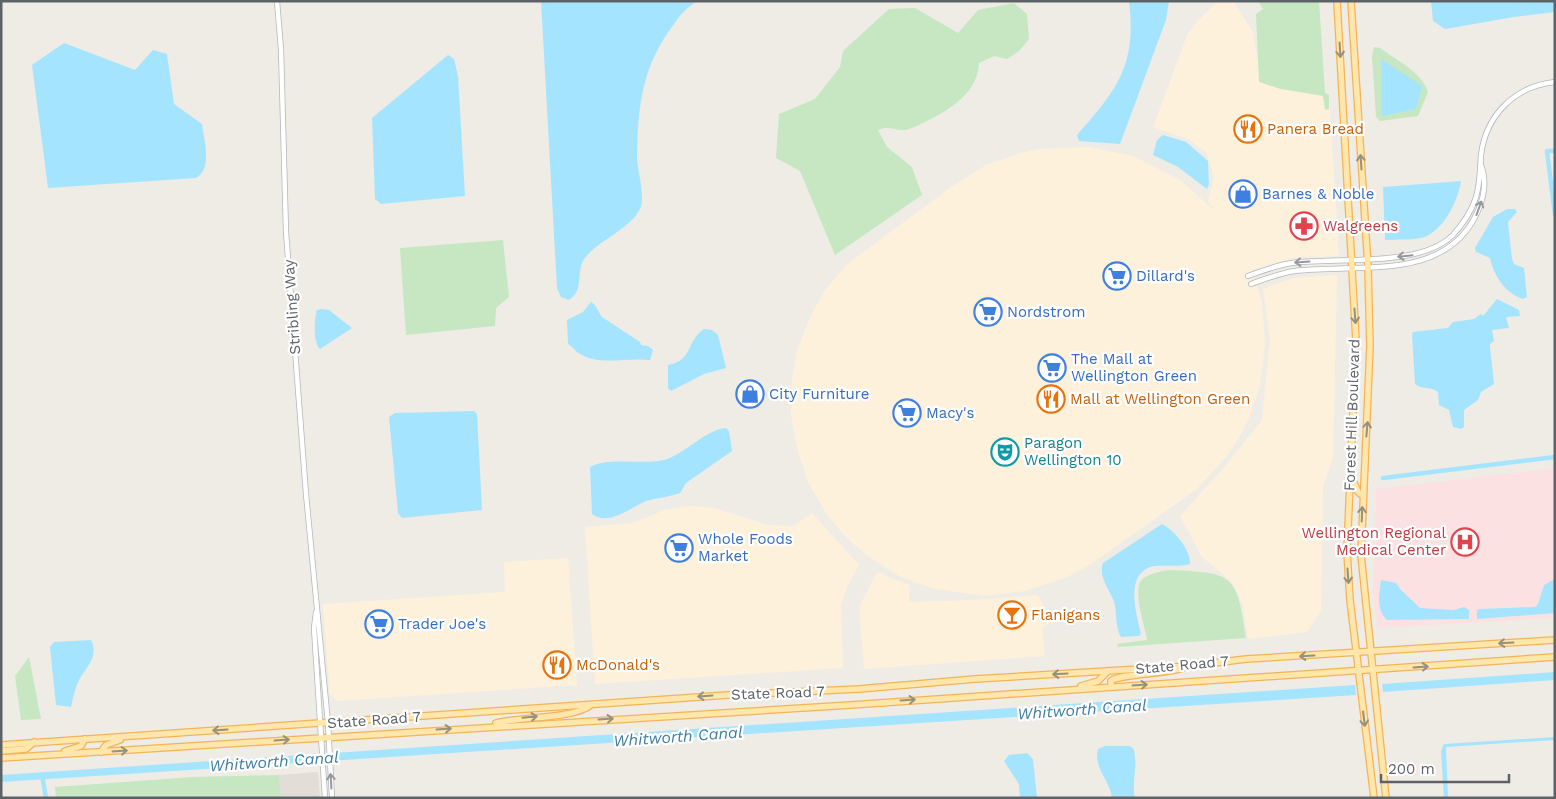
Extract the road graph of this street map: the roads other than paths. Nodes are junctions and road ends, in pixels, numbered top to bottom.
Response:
1 (277, 1) edge
2 (1337, 1) edge
3 (1351, 1) edge
4 (1555, 82) edge
5 (1481, 165) junction
6 (1351, 258) junction
7 (1367, 258) junction
8 (1368, 267) junction
9 (1352, 268) junction
10 (1248, 276) dead end
11 (1251, 284) dead end
12 (1351, 475) junction
13 (1362, 495) junction
14 (316, 612) junction
15 (1555, 640) edge
16 (1370, 652) junction
17 (1356, 653) junction
18 (1555, 656) edge
19 (1190, 666) junction
20 (1372, 670) junction
21 (1108, 671) junction
22 (1358, 671) junction
23 (1111, 687) junction
24 (1064, 690) junction
25 (593, 704) junction
26 (328, 723) junction
27 (321, 724) junction
28 (482, 727) junction
29 (136, 736) junction
30 (322, 737) junction
31 (329, 737) junction
32 (85, 739) junction
33 (34, 742) junction
34 (1, 745) edge
35 (1, 751) edge
36 (101, 752) junction
37 (49, 755) junction
38 (1, 758) edge
39 (325, 798) edge
40 (332, 798) edge
41 (1374, 798) edge
42 (1386, 798) edge

1 - 14 street, Stribling Way
2 -> 6 main road, Forest Hill Boulevard
7 -> 3 main road, Forest Hill Boulevard
4 - 5 street
5 -> 7 street
8 -> 5 street
6 - 7 street
6 - 9 main road, Forest Hill Boulevard
6 -> 10 street
7 - 8 main road, Forest Hill Boulevard
8 - 9 street
13 -> 8 main road, Forest Hill Boulevard
9 - 11 street
9 -> 12 main road, Forest Hill Boulevard
12 - 13 main road
12 -> 17 main road, Forest Hill Boulevard
16 -> 13 main road, Forest Hill Boulevard
14 - 26 street, Stribling Way
14 - 27 street, Stribling Way
15 -> 16 main road, State Road 7
16 - 17 main road, State Road 7
16 - 20 main road, Forest Hill Boulevard
17 -> 19 main road, State Road 7
17 - 22 main road, Forest Hill Boulevard
20 -> 18 main road, State Road 7
19 - 21 main road, State Road 7
19 - 23 main road
20 - 22 main road, State Road 7
20 - 42 main road, Forest Hill Boulevard
21 - 24 main road
21 -> 25 main road, State Road 7
23 -> 22 main road, State Road 7
22 -> 41 main road, Forest Hill Boulevard
23 - 24 main road, State Road 7
28 -> 24 main road, State Road 7
25 - 26 main road, State Road 7
28 -> 25 main road
26 - 27 main road, State Road 7
26 - 31 street, Stribling Way
27 -> 29 main road, State Road 7
27 - 30 street, Stribling Way
31 -> 28 main road, State Road 7
29 - 32 main road, State Road 7
29 - 36 main road
30 - 31 main road, State Road 7
36 -> 30 main road, State Road 7
30 - 39 street, Stribling Way
40 -> 31 street, Stribling Way
32 - 33 main road, State Road 7
32 - 37 main road
33 - 34 main road, State Road 7
33 - 35 main road
36 - 37 main road, State Road 7
37 - 38 main road, State Road 7

